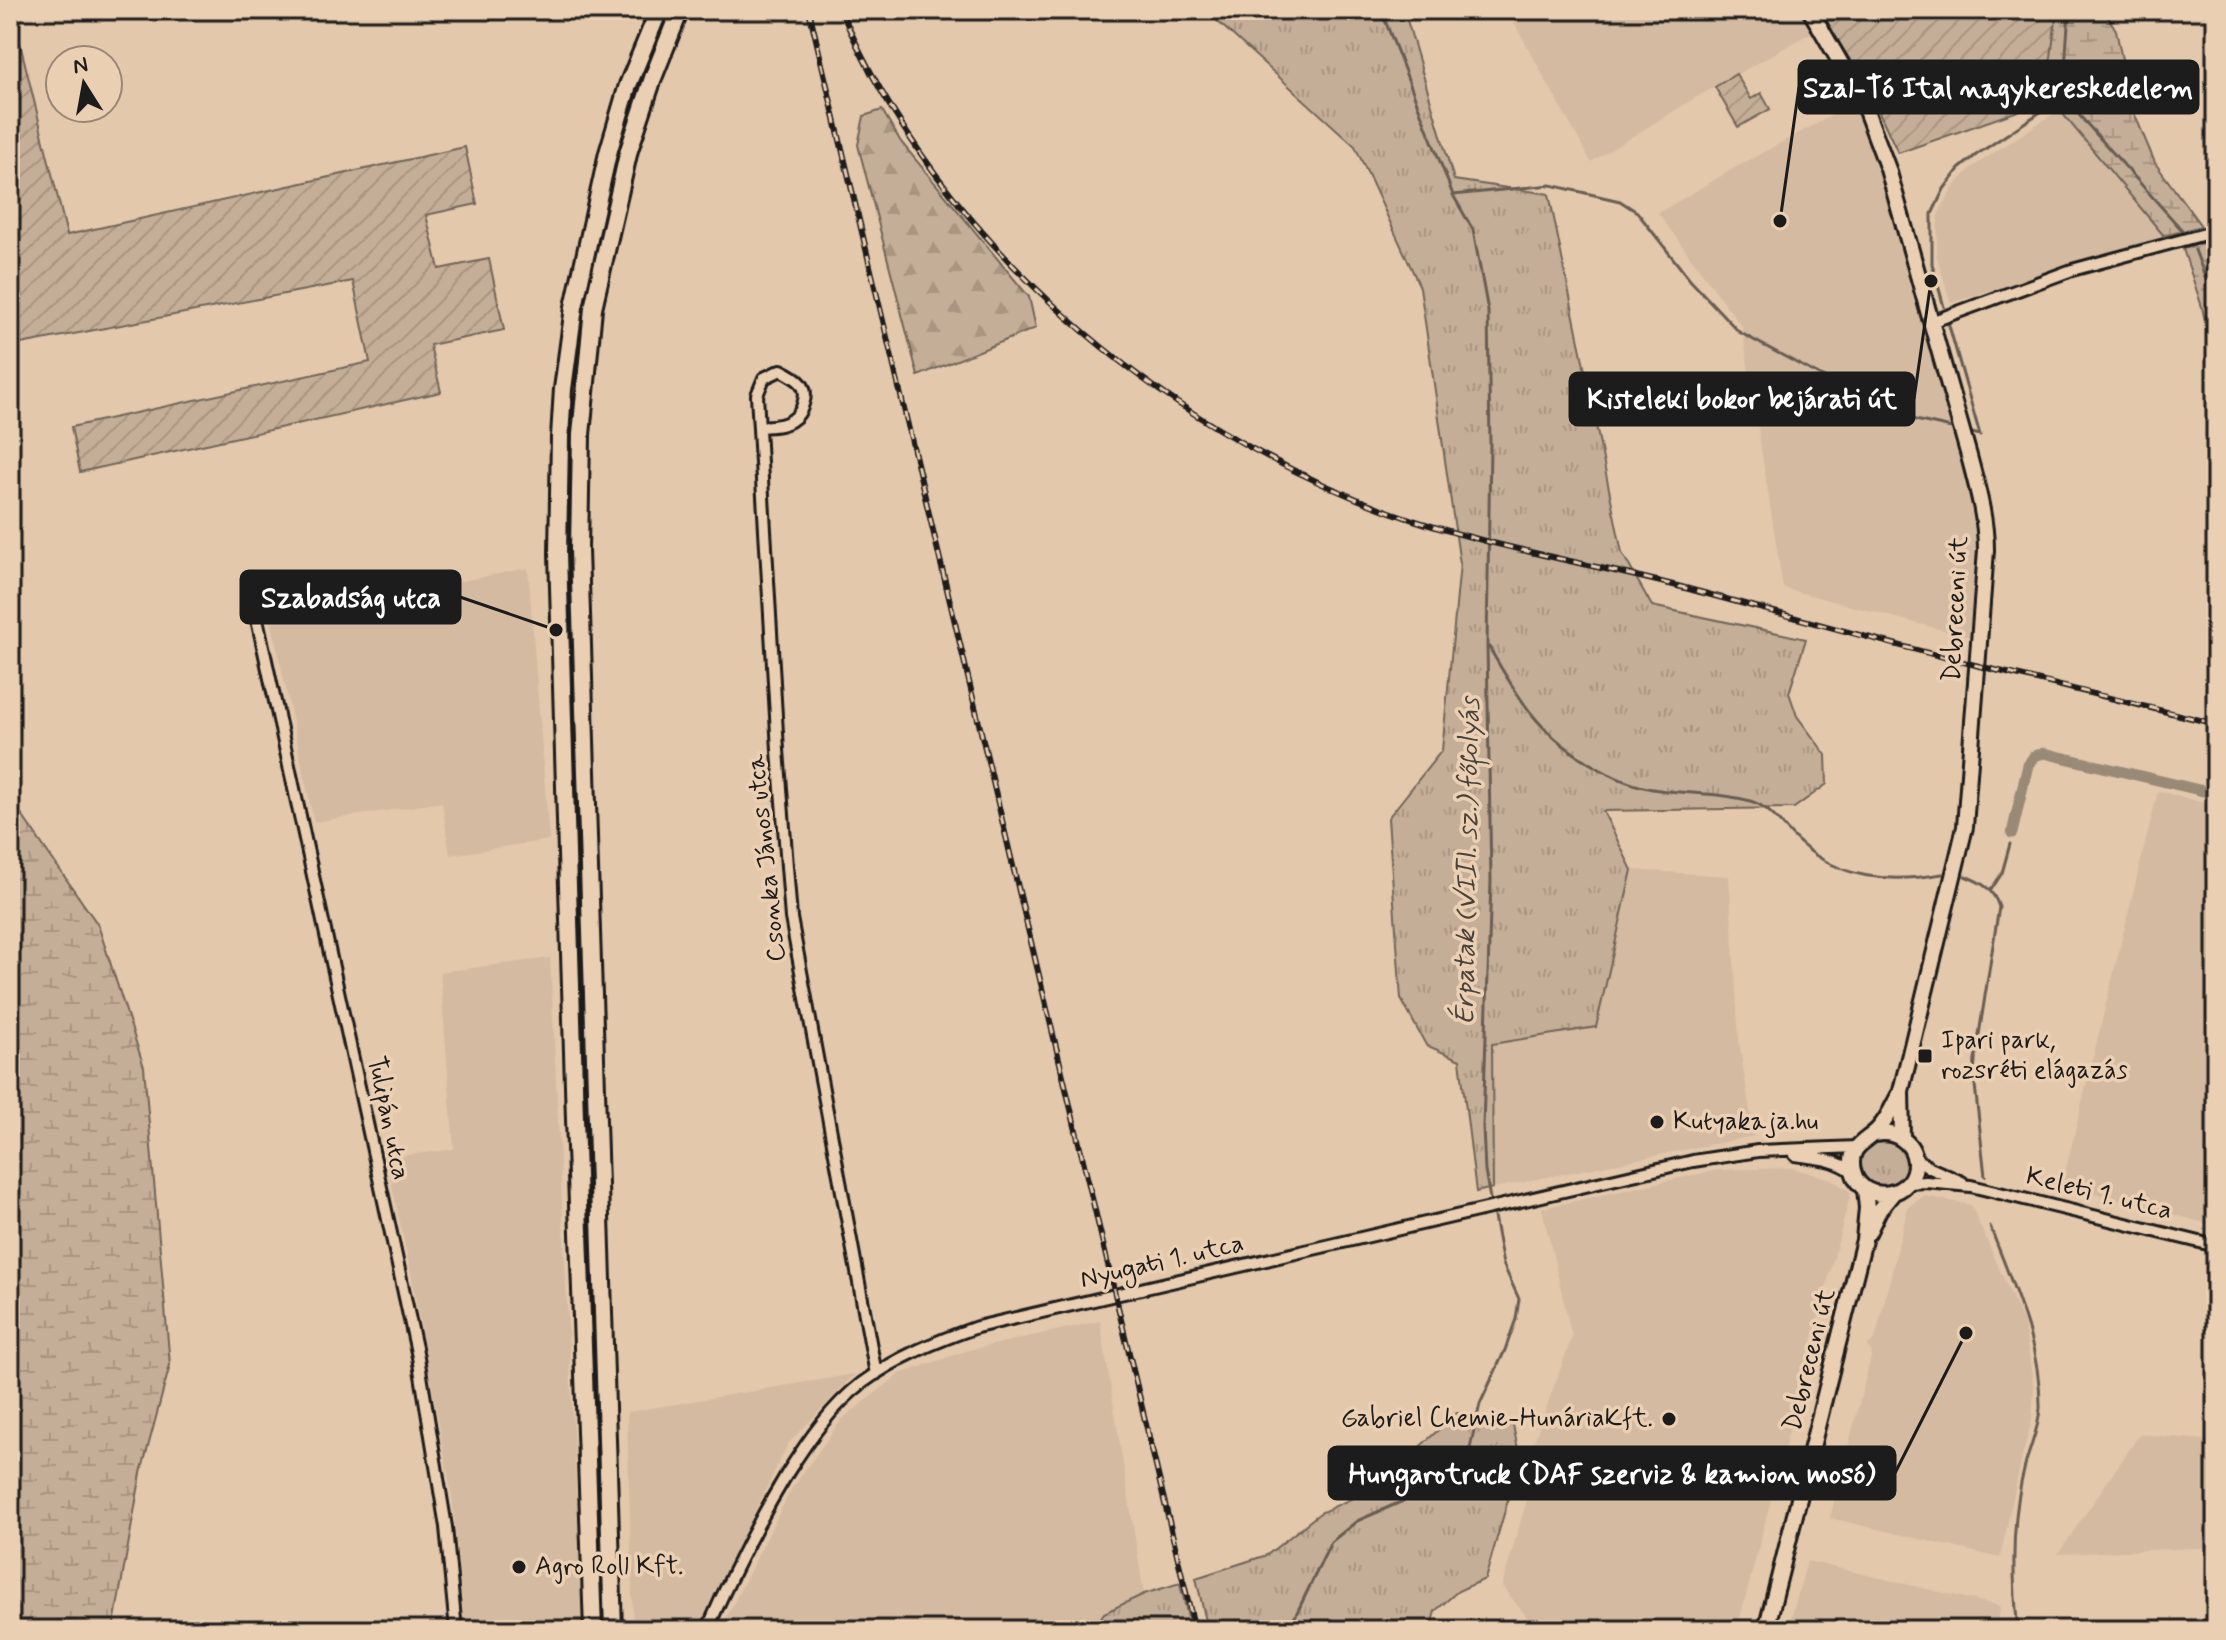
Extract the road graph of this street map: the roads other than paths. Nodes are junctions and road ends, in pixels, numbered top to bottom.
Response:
1 (659, 10) edge
2 (680, 10) edge
3 (1810, 10) edge
4 (2216, 231) edge
5 (1931, 322) junction
6 (759, 427) junction
7 (257, 619) dead end
8 (1901, 1091) junction
9 (1875, 1134) junction
10 (1902, 1138) junction
11 (1857, 1147) junction
12 (1769, 1151) junction
13 (1914, 1157) junction
14 (1853, 1172) junction
15 (1908, 1183) junction
16 (1971, 1186) junction
17 (1865, 1189) junction
18 (1892, 1194) junction
19 (1864, 1240) junction
20 (2216, 1246) edge
21 (876, 1374) junction
22 (456, 1630) edge
23 (593, 1630) edge
24 (613, 1630) edge
25 (707, 1630) edge
26 (1766, 1630) edge

1 - 23 main road
2 - 24 main road
3 - 5 street, Debreceni út
4 - 5 street
5 - 8 street, Debreceni út
6 - 6 street, Csonka János utca
6 - 21 street, Csonka János utca
7 - 22 street, Tulipán utca
8 - 9 street
8 - 10 street
9 - 10 street
9 - 11 street
10 - 13 street
11 - 12 street, Nyugati 1. utca
11 - 14 street
12 - 14 street, Nyugati 1. utca
12 - 21 street, Nyugati 1. utca
13 - 15 street
13 - 16 street
14 - 17 street
15 - 16 street
15 - 18 street
16 - 20 street, Keleti 1. utca
17 - 18 street
17 - 19 street
18 - 19 street
19 - 26 street, Debreceni út
21 - 25 street, Nyugati 1. utca

